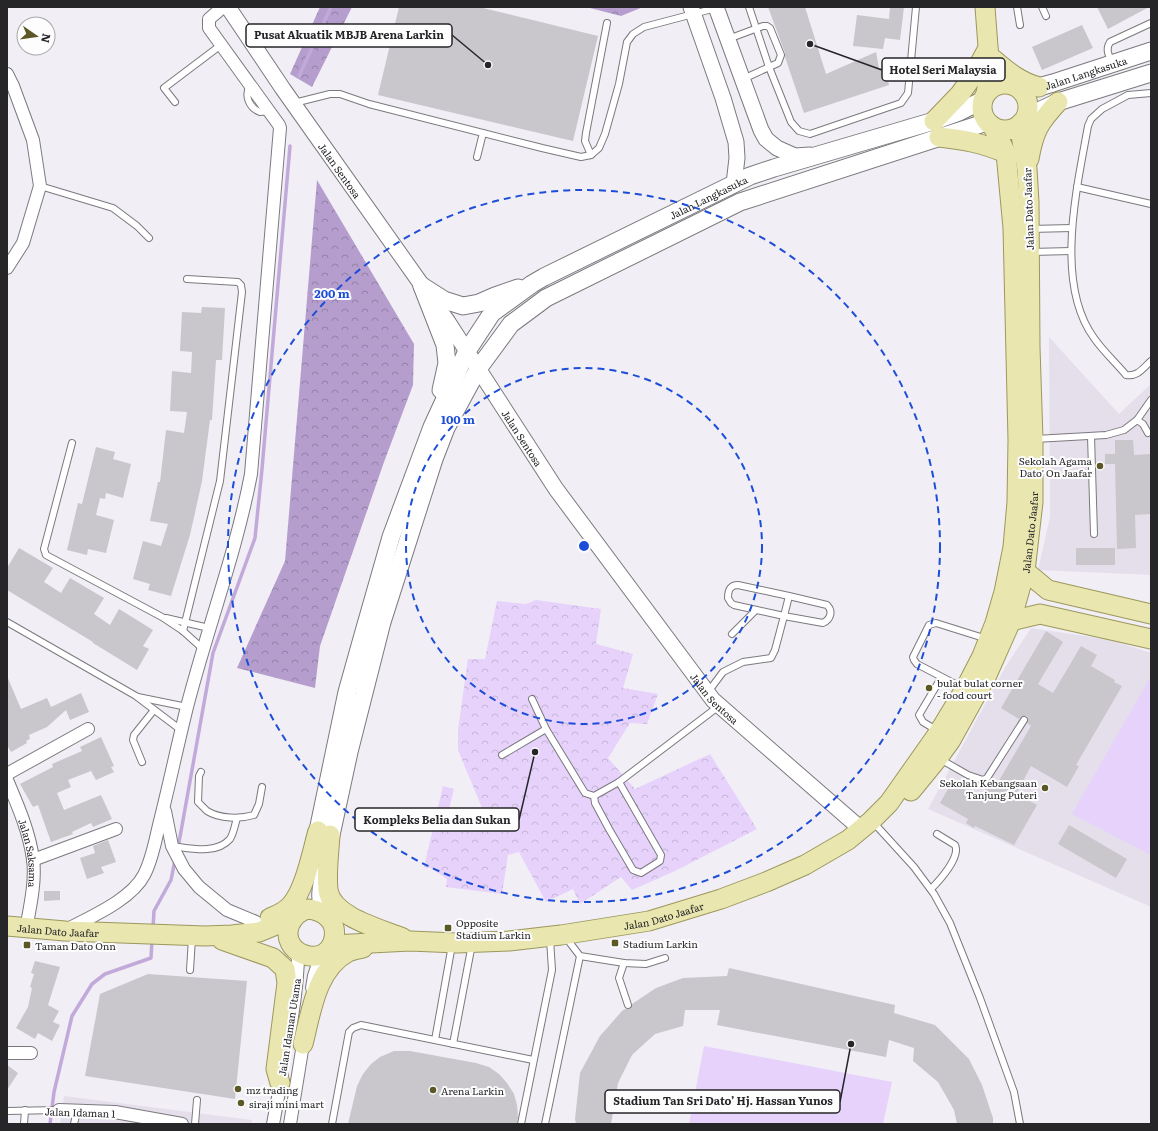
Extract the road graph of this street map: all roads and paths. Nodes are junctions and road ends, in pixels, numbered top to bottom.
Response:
1 (223, 7) edge
2 (228, 7) edge
3 (749, 7) edge
4 (916, 7) edge
5 (985, 7) edge
6 (1017, 7) edge
7 (1042, 7) edge
8 (716, 8) edge
9 (692, 11) edge
10 (1046, 16) dead end
11 (607, 22) dead end
12 (1151, 23) edge
13 (1020, 25) dead end
14 (756, 28) junction
15 (728, 39) junction
16 (221, 45) junction
17 (990, 49) junction
18 (1151, 51) edge
19 (1112, 63) junction
20 (769, 67) junction
21 (1151, 73) edge
22 (7, 74) edge
23 (743, 79) junction
24 (1017, 87) junction
25 (1038, 87) junction
26 (1151, 93) edge
27 (984, 97) junction
28 (176, 102) dead end
29 (1058, 102) junction
30 (294, 103) junction
31 (1024, 120) junction
32 (990, 125) junction
33 (937, 129) junction
34 (483, 133) junction
35 (830, 152) junction
36 (1006, 153) junction
37 (591, 154) junction
38 (477, 157) dead end
39 (1027, 168) junction
40 (734, 184) junction
41 (40, 186) junction
42 (1077, 187) junction
43 (1151, 204) edge
44 (1072, 228) junction
45 (1029, 229) junction
46 (149, 238) dead end
47 (1071, 251) junction
48 (1029, 252) junction
49 (7, 268) edge
50 (187, 279) dead end
51 (532, 284) junction
52 (422, 286) junction
53 (467, 351) junction
54 (1151, 360) edge
55 (478, 369) junction
56 (1151, 400) edge
57 (1137, 420) junction
58 (432, 427) junction
59 (1148, 433) dead end
60 (1091, 436) junction
61 (1034, 439) junction
62 (72, 443) dead end
63 (1094, 534) dead end
64 (1025, 571) junction
65 (789, 596) junction
66 (756, 610) junction
67 (1151, 614) edge
68 (784, 616) junction
69 (162, 617) junction
70 (1011, 621) junction
71 (7, 622) edge
72 (186, 622) junction
73 (209, 628) junction
74 (183, 631) junction
75 (732, 634) dead end
76 (1151, 639) edge
77 (988, 640) junction
78 (203, 648) junction
79 (941, 678) junction
80 (965, 689) junction
81 (708, 692) junction
82 (136, 696) junction
83 (532, 699) dead end
84 (719, 706) junction
85 (187, 707) junction
86 (154, 710) junction
87 (1024, 720) dead end
88 (88, 729) dead end
89 (546, 729) junction
90 (181, 730) junction
91 (939, 732) junction
92 (502, 755) dead end
93 (938, 758) junction
94 (142, 762) dead end
95 (201, 772) dead end
96 (7, 774) edge
97 (7, 780) edge
98 (619, 782) junction
99 (262, 787) dead end
100 (594, 796) junction
101 (889, 803) junction
102 (164, 807) junction
103 (237, 818) junction
104 (866, 825) junction
105 (116, 829) dead end
106 (324, 833) junction
107 (937, 834) dead end
108 (176, 848) junction
109 (33, 860) junction
110 (931, 889) junction
111 (297, 914) junction
112 (330, 920) junction
113 (256, 922) junction
114 (7, 926) edge
115 (26, 929) junction
116 (65, 931) junction
117 (569, 933) junction
118 (549, 936) junction
119 (209, 937) junction
120 (403, 941) junction
121 (472, 942) junction
122 (453, 943) junction
123 (327, 950) junction
124 (297, 952) junction
125 (580, 956) junction
126 (665, 958) dead end
127 (624, 963) junction
128 (190, 970) dead end
129 (628, 1005) dead end
130 (435, 1040) junction
131 (303, 1044) junction
132 (453, 1044) junction
133 (31, 1053) dead end
134 (7, 1054) edge
135 (534, 1060) junction
136 (280, 1083) junction
137 (197, 1100) dead end
138 (26, 1110) junction
139 (59, 1110) joint
140 (7, 1111) edge
141 (77, 1111) junction
142 (274, 1118) edge
143 (131, 1119) edge
144 (24, 1124) edge
145 (74, 1124) edge
146 (180, 1124) edge
147 (195, 1124) edge
148 (265, 1124) edge
149 (290, 1124) edge
150 (332, 1124) edge
151 (521, 1124) edge
152 (545, 1124) edge
153 (1020, 1124) edge

1 - 16 street
2 - 30 street, Jalan Sentosa
3 - 14 lane
4 - 20 lane
5 - 17 main road
6 - 13 lane
7 - 10 lane
8 - 9 lane
8 - 15 street
9 - 37 lane
9 - 40 street
11 - 37 lane
12 - 19 lane
14 - 15 lane
14 - 20 lane
14 - 20 lane
15 - 23 street
16 - 28 lane
16 - 73 street
17 - 24 main road
17 - 25 main road
17 - 27 main road
17 - 33 main road
18 - 19 main road, Jalan Langkasuka
19 - 25 main road, Jalan Langkasuka
20 - 23 lane
21 - 29 main road, Jalan Langkasuka
22 - 41 street
23 - 35 street
24 - 25 main road, Jalan Langkasuka
24 - 27 main road
24 - 31 main road
26 - 42 lane
27 - 32 main road
27 - 33 main road, Jalan Langkasuka
29 - 31 main road, Jalan Langkasuka
29 - 39 main road
30 - 34 lane
30 - 52 street, Jalan Sentosa
31 - 32 main road
31 - 39 main road, Jalan Dato Jaafar
32 - 33 main road
32 - 36 main road, Jalan Dato Jaafar
33 - 35 main road, Jalan Langkasuka
33 - 36 main road
33 - 55 main road
34 - 37 lane
34 - 38 lane
35 - 40 main road, Jalan Langkasuka
36 - 77 main road, Jalan Dato Jaafar
39 - 45 main road, Jalan Dato Jaafar
40 - 51 main road, Jalan Langkasuka
41 - 46 lane
41 - 49 street
42 - 43 lane
42 - 44 lane
44 - 45 lane
44 - 47 lane
45 - 48 main road, Jalan Dato Jaafar
47 - 48 lane
47 - 54 lane
48 - 61 main road, Jalan Dato Jaafar
50 - 72 lane
51 - 52 main road
51 - 53 main road, Jalan Langkasuka
52 - 53 street, Jalan Sentosa
52 - 58 main road
53 - 55 street, Jalan Sentosa
53 - 58 main road, Jalan Langkasuka
55 - 81 street, Jalan Sentosa
55 - 106 main road
56 - 57 lane
57 - 59 lane
57 - 60 lane
58 - 106 main road
60 - 61 lane
60 - 63 lane
61 - 64 main road, Jalan Dato Jaafar
62 - 69 lane
64 - 67 main road
64 - 70 main road, Jalan Dato Jaafar
65 - 66 lane
65 - 68 lane
65 - 68 lane
66 - 68 lane
66 - 75 lane
68 - 81 lane
69 - 72 lane
69 - 74 lane
70 - 76 main road
70 - 93 main road, Jalan Dato Jaafar
71 - 82 lane
72 - 73 lane
72 - 74 lane
73 - 78 street
74 - 78 lane
77 - 79 lane
77 - 80 main road, Jalan Dato Jaafar
78 - 85 street
79 - 80 lane
79 - 91 lane
80 - 91 main road, Jalan Dato Jaafar
81 - 84 street, Jalan Sentosa
82 - 85 lane
82 - 86 lane
83 - 89 lane
84 - 98 lane
84 - 104 street, Jalan Sentosa
85 - 90 street
86 - 90 lane
86 - 94 lane
87 - 93 lane
88 - 96 street
89 - 92 lane
89 - 100 lane
90 - 102 street
91 - 101 main road, Jalan Dato Jaafar
93 - 101 main road, Jalan Dato Jaafar
95 - 103 lane
97 - 109 street, Jalan Saksama
98 - 100 lane
98 - 100 lane
99 - 103 lane
101 - 104 main road, Jalan Dato Jaafar
102 - 108 street
102 - 116 street
103 - 108 lane
104 - 110 lane
104 - 117 main road, Jalan Dato Jaafar
105 - 109 street
106 - 111 main road
106 - 112 main road
106 - 113 main road
106 - 120 main road
107 - 110 lane
108 - 113 street
109 - 115 street, Jalan Saksama
110 - 153 lane
111 - 112 main road
111 - 119 main road, Jalan Dato Jaafar
111 - 124 main road
112 - 120 main road, Jalan Dato Jaafar
112 - 123 main road
113 - 119 main road
114 - 115 main road, Jalan Dato Jaafar
115 - 116 main road, Jalan Dato Jaafar
116 - 119 main road, Jalan Dato Jaafar
117 - 118 main road, Jalan Dato Jaafar
117 - 125 lane
118 - 121 main road, Jalan Dato Jaafar
118 - 135 lane
119 - 124 main road, Jalan Dato Jaafar
119 - 128 lane
119 - 136 main road
120 - 122 main road, Jalan Dato Jaafar
120 - 123 main road, Jalan Dato Jaafar
120 - 131 main road
121 - 122 main road, Jalan Dato Jaafar
121 - 132 lane
122 - 130 lane
123 - 124 main road
123 - 131 street, Jalan Idaman Utama
124 - 136 street, Jalan Idaman Utama
125 - 127 lane
125 - 152 lane
126 - 127 lane
127 - 129 lane
130 - 132 lane
130 - 150 lane
131 - 149 street, Jalan Idaman Utama
132 - 135 lane
133 - 134 street
135 - 151 lane
136 - 142 street, Jalan Idaman Utama
137 - 147 lane
138 - 139 lane, Jalan Idaman 1
138 - 140 lane, Jalan Idaman 1
138 - 144 lane
139 - 141 street, Jalan Idaman 1
141 - 143 street, Jalan Idaman 1
141 - 145 lane
142 - 148 street
143 - 146 street, Jalan Idaman 1

